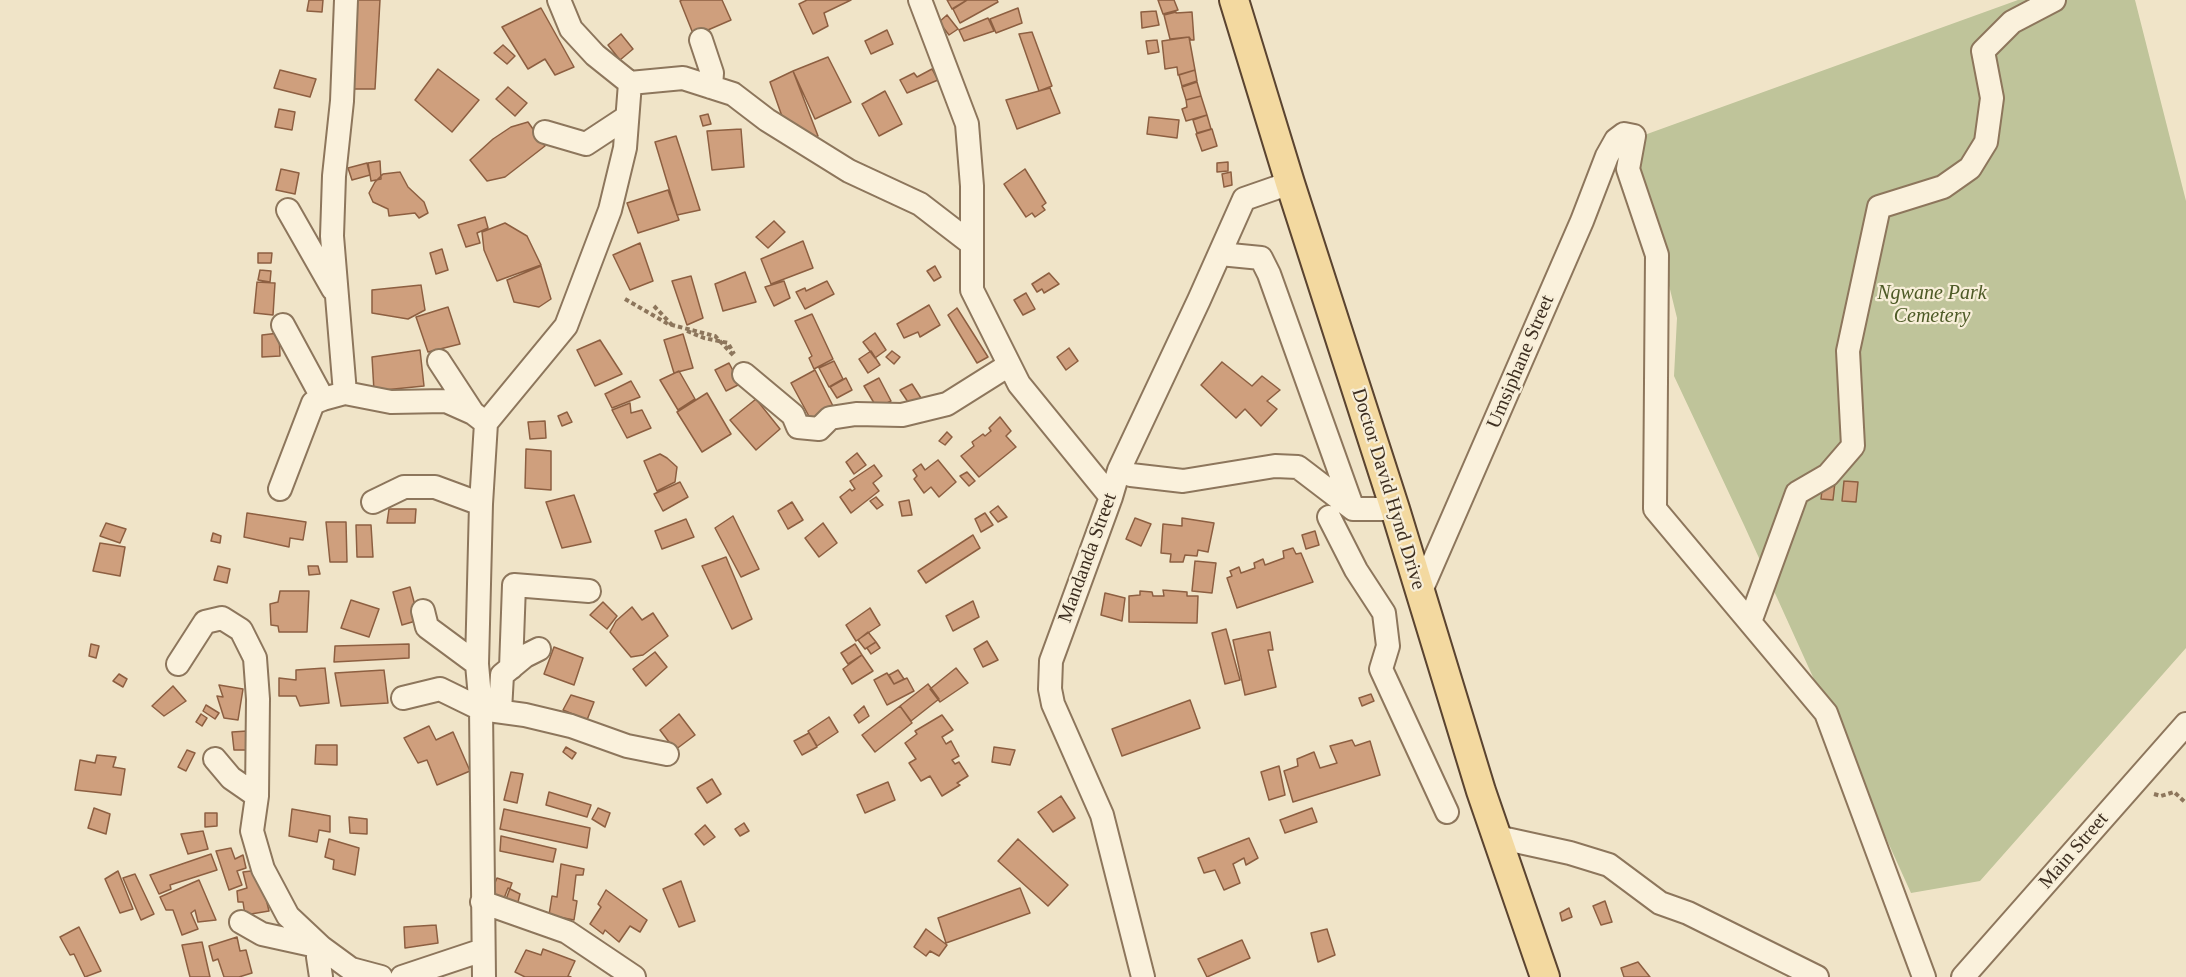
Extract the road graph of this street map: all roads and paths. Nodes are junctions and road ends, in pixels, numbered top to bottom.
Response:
1 (346, 0) edge
2 (560, 0) edge
3 (920, 0) edge
4 (1234, 0) edge
5 (2054, 0) edge
6 (701, 40) dead end
7 (630, 83) junction
8 (711, 87) junction
9 (627, 117) junction
10 (545, 132) dead end
11 (1290, 183) junction
12 (288, 210) dead end
13 (972, 244) junction
14 (1220, 254) junction
15 (338, 298) junction
16 (625, 299) dead end
17 (654, 306) dead end
18 (284, 325) dead end
19 (439, 361) dead end
20 (1009, 364) junction
21 (739, 366) junction
22 (345, 393) junction
23 (323, 399) junction
24 (480, 418) junction
25 (1119, 470) junction
26 (280, 489) dead end
27 (1111, 497) junction
28 (374, 502) dead end
29 (481, 504) junction
30 (1353, 509) junction
31 (1395, 509) junction
32 (1329, 517) dead end
33 (589, 591) dead end
34 (1420, 593) junction
35 (423, 611) dead end
36 (1750, 622) junction
37 (539, 649) dead end
38 (178, 664) dead end
39 (477, 664) junction
40 (510, 668) junction
41 (403, 698) dead end
42 (491, 710) junction
43 (2186, 724) edge
44 (667, 754) dead end
45 (215, 759) dead end
46 (2130, 788) junction
47 (257, 796) junction
48 (2186, 803) edge
49 (1447, 812) dead end
50 (1497, 837) junction
51 (482, 902) junction
52 (241, 922) dead end
53 (321, 947) junction
54 (483, 950) junction
55 (321, 977) edge
56 (381, 977) edge
57 (402, 977) edge
58 (484, 977) edge
59 (634, 977) edge
60 (1143, 977) edge
61 (1545, 977) edge
62 (1817, 977) edge
63 (1924, 977) edge
64 (1963, 977) edge

1 - 15 street
2 - 7 street
3 - 13 street
4 - 11 main road, Doctor David Hynd Drive
5 - 36 street
6 - 8 street
7 - 8 street
7 - 9 street
8 - 13 street
9 - 10 street
9 - 24 street
11 - 14 street, Mandanda Street
11 - 31 main road, Doctor David Hynd Drive
12 - 15 street
13 - 20 street
14 - 25 street, Mandanda Street
14 - 30 street
15 - 22 street
16 - 21 path
17 - 21 path
18 - 23 street
19 - 24 street
20 - 21 street
20 - 27 street
22 - 23 street
22 - 24 street
23 - 26 street
24 - 29 street
25 - 27 street, Mandanda Street
25 - 30 street
27 - 60 street, Mandanda Street
28 - 29 street
29 - 39 street
30 - 31 street
31 - 34 main road, Doctor David Hynd Drive
32 - 49 street
33 - 40 street
34 - 36 street, Umsiphane Street
34 - 50 main road, Doctor David Hynd Drive
35 - 39 street
36 - 63 street
37 - 40 street
38 - 47 street
39 - 42 street
40 - 42 street
41 - 42 street
42 - 44 street
42 - 51 street
43 - 46 street, Main Street
45 - 47 street
46 - 48 path
46 - 64 street, Main Street
47 - 53 street
50 - 61 main road, Doctor David Hynd Drive
50 - 62 street
51 - 54 street
51 - 59 street
52 - 53 street
53 - 55 street
53 - 56 street
54 - 57 street
54 - 58 street

